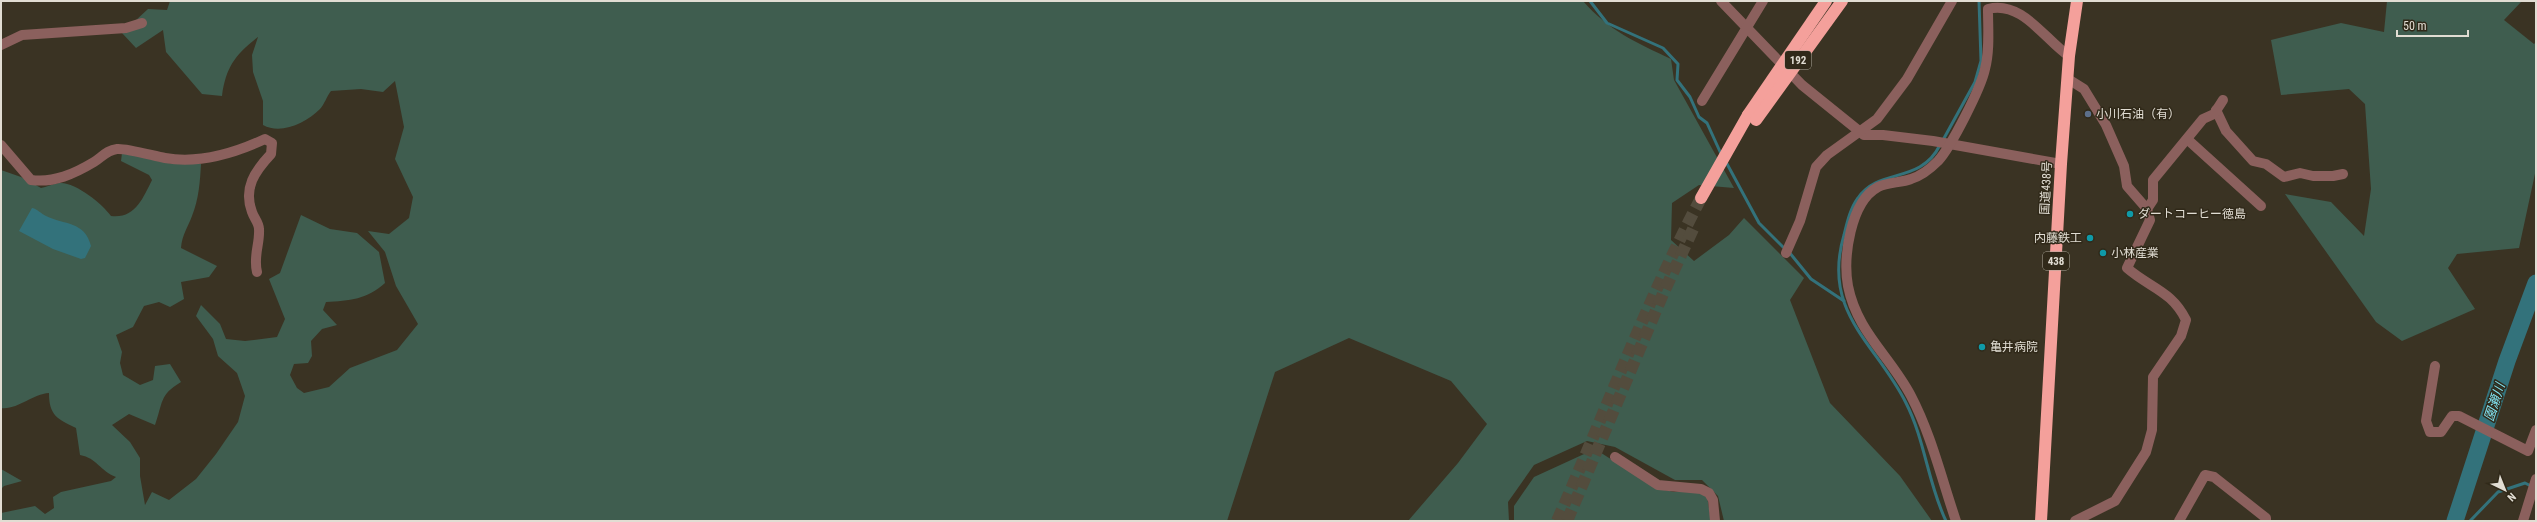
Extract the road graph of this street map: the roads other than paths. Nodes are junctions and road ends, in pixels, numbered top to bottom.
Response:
1 (1721, 1) edge
2 (1763, 1) edge
3 (1826, 1) edge
4 (1842, 1) edge
5 (1952, 1) edge
6 (2077, 1) edge
7 (142, 23) dead end
8 (1746, 26) junction
9 (1, 46) edge
10 (2069, 56) junction
11 (2068, 78) junction
12 (2223, 100) dead end
13 (1702, 101) dead end
14 (2216, 110) junction
15 (1752, 118) junction
16 (1860, 133) junction
17 (2187, 139) junction
18 (1950, 144) junction
19 (1, 145) edge
20 (2061, 164) junction
21 (2343, 174) dead end
22 (1704, 200) tunnel mouth
23 (2261, 206) dead end
24 (2148, 209) junction
25 (1786, 253) dead end
26 (257, 272) dead end
27 (2435, 366) dead end
28 (2536, 430) edge
29 (1615, 457) dead end
30 (2536, 479) edge
31 (1715, 521) edge
32 (1956, 521) edge
33 (2041, 521) edge
34 (2075, 521) edge
35 (2179, 521) edge
36 (2266, 521) edge
37 (2523, 521) edge

1 - 8 street
2 - 8 street
3 - 15 highway, 192, bridge
4 - 15 highway, 192, bridge
5 - 16 street
6 - 10 highway, 国道438号 / 438
7 - 9 street
8 - 13 street
8 - 16 street
10 - 11 highway, 国道438号 / 438
10 - 18 street
11 - 20 highway, 国道438号 / 438
11 - 24 street
12 - 14 street
14 - 17 street
14 - 21 street
15 - 22 highway, 192
16 - 18 street
16 - 25 street
17 - 23 street
17 - 24 street
18 - 20 street
18 - 32 street
19 - 26 street
20 - 33 highway, 国道438号 / 438
24 - 34 street
27 - 28 street
29 - 31 street
30 - 37 street
35 - 36 street

